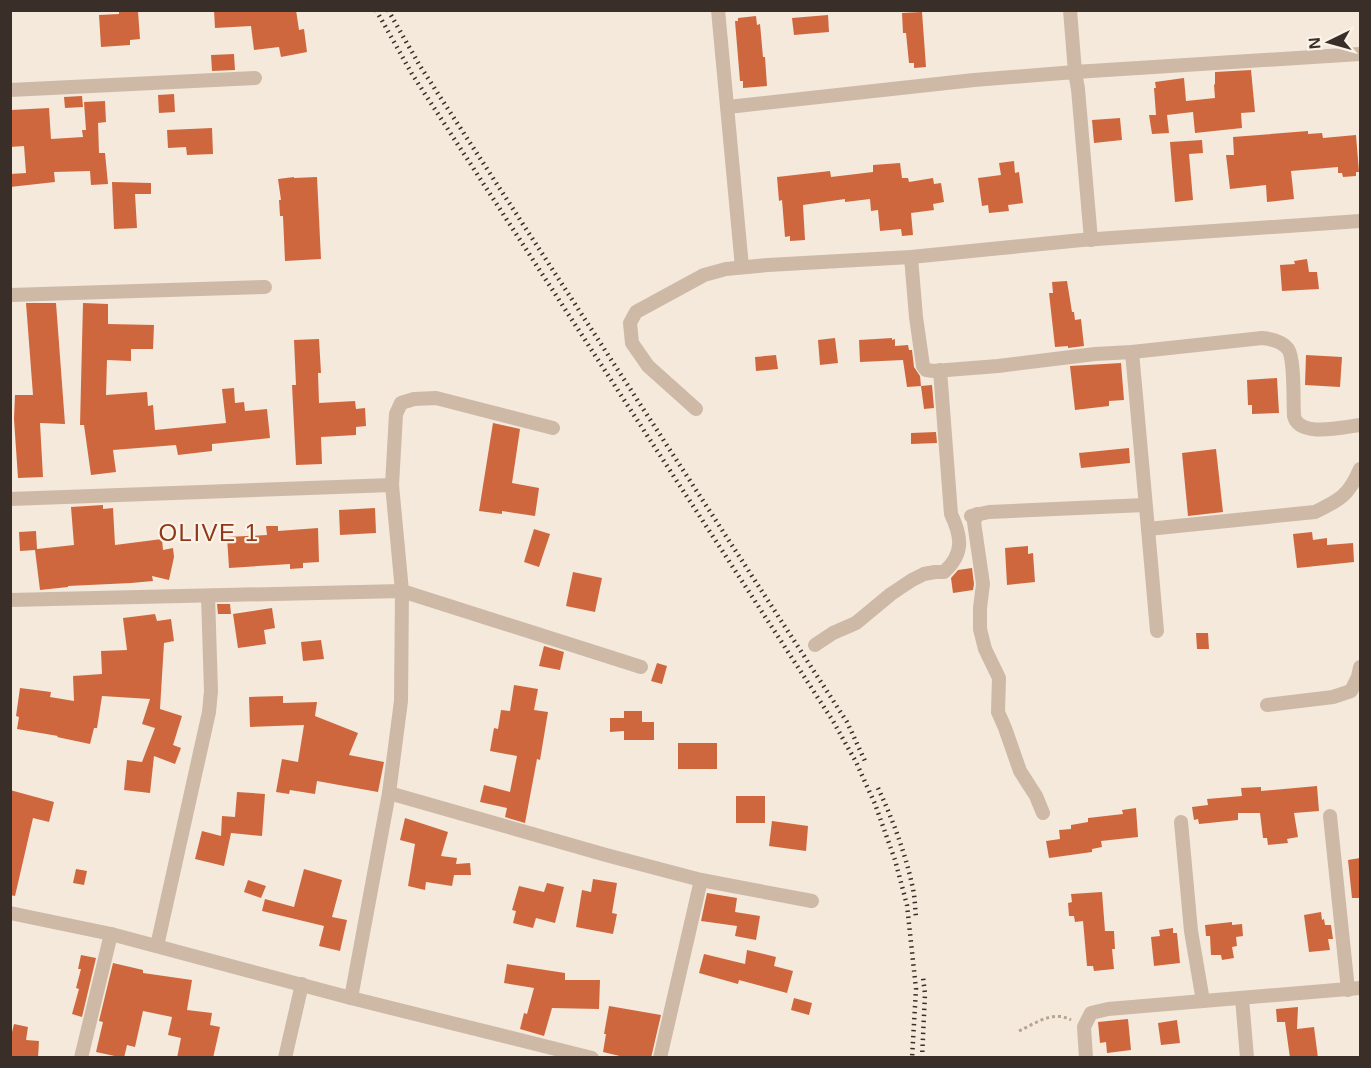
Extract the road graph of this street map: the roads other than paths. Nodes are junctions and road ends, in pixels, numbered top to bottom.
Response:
1 (718, 10) edge
2 (1070, 10) edge
3 (1360, 54) edge
4 (1075, 72) junction
5 (255, 78) dead end
6 (10, 90) edge
7 (728, 107) junction
8 (1360, 221) edge
9 (1091, 240) junction
10 (911, 257) junction
11 (742, 267) junction
12 (265, 286) dead end
13 (10, 295) edge
14 (1132, 352) junction
15 (940, 370) junction
16 (696, 409) dead end
17 (1360, 425) edge
18 (553, 428) dead end
19 (1360, 469) edge
20 (392, 484) junction
21 (10, 499) edge
22 (1145, 505) junction
23 (977, 514) junction
24 (957, 527) junction
25 (1148, 529) junction
26 (402, 591) junction
27 (208, 596) junction
28 (10, 600) edge
29 (1157, 631) dead end
30 (815, 645) dead end
31 (641, 667) dead end
32 (1360, 667) edge
33 (1267, 705) dead end
34 (389, 793) junction
35 (1043, 813) dead end
36 (1330, 816) dead end
37 (1181, 822) dead end
38 (701, 880) junction
39 (812, 901) dead end
40 (10, 913) edge
41 (111, 934) junction
42 (157, 946) junction
43 (302, 984) junction
44 (1354, 989) edge
45 (351, 998) junction
46 (1242, 998) junction
47 (1203, 1001) junction
48 (81, 1058) edge
49 (285, 1058) edge
50 (592, 1058) edge
51 (660, 1058) edge
52 (1086, 1058) edge
53 (1246, 1058) edge

1 - 7 street
2 - 4 street
3 - 4 street
4 - 7 street
4 - 9 street
5 - 6 street
7 - 11 street
8 - 9 street
9 - 10 street
10 - 11 street
10 - 15 street
11 - 16 street
12 - 13 street
14 - 15 street
14 - 17 street
14 - 22 street
15 - 24 street
18 - 20 street
19 - 25 street
20 - 21 street
20 - 26 street
22 - 23 street
22 - 25 street
23 - 24 street
23 - 35 street
24 - 30 street
25 - 29 street
26 - 27 street
26 - 31 street
26 - 34 street
27 - 28 street
27 - 42 street
32 - 33 street
34 - 38 street
34 - 45 street
36 - 44 street
37 - 47 street
38 - 39 street
38 - 51 street
40 - 41 street
41 - 42 street
41 - 48 street
42 - 43 street
43 - 45 street
43 - 49 street
44 - 46 street
45 - 50 street
46 - 47 street
46 - 53 street
47 - 52 street

